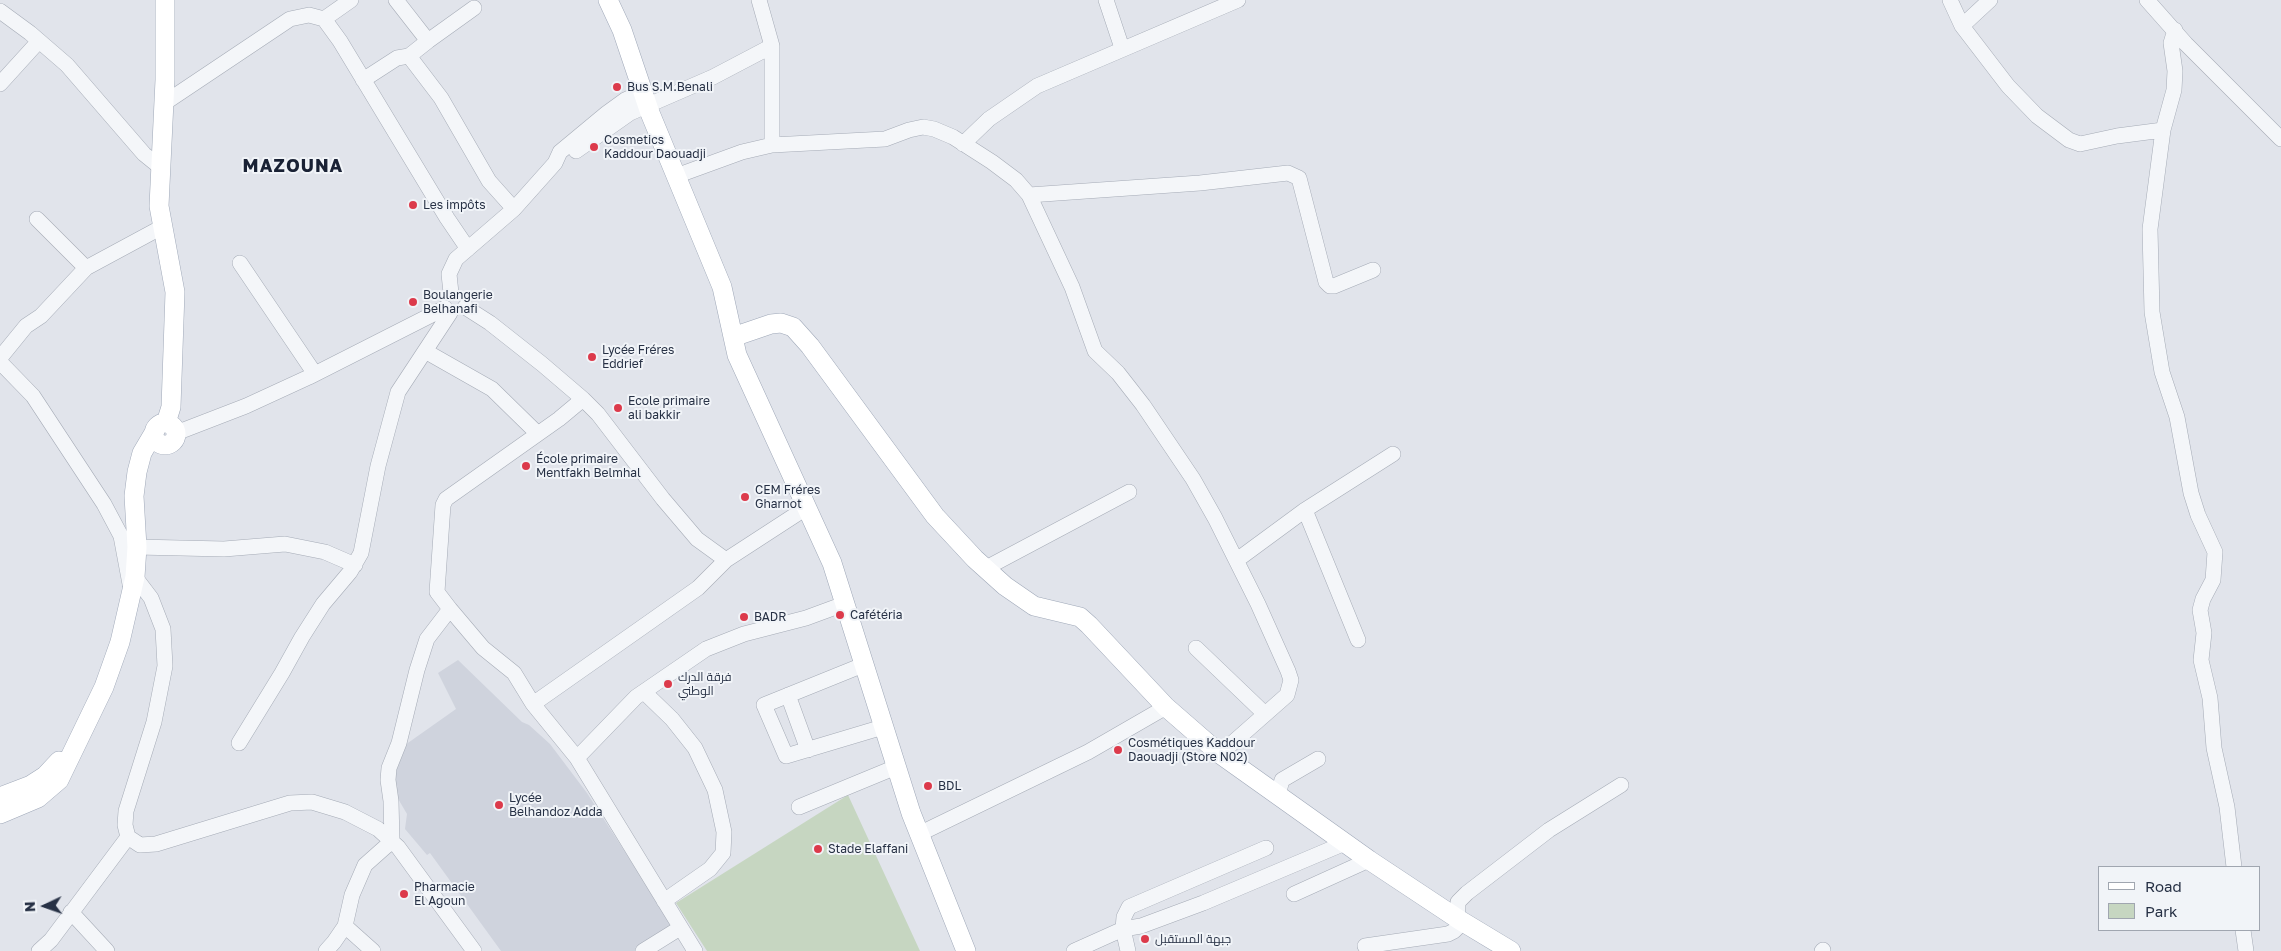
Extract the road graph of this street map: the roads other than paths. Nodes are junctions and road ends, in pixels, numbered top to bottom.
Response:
1 (165, 0) edge
2 (351, 0) edge
3 (396, 0) edge
4 (608, 0) edge
5 (759, 0) edge
6 (1106, 0) edge
7 (1238, 0) edge
8 (1950, 0) edge
9 (1990, 0) edge
10 (2147, 0) edge
11 (474, 8) dead end
12 (0, 11) edge
13 (324, 18) junction
14 (1962, 26) junction
15 (2175, 30) junction
16 (39, 41) junction
17 (428, 41) junction
18 (772, 46) junction
19 (1122, 48) junction
20 (409, 56) junction
21 (363, 80) junction
22 (0, 84) edge
23 (645, 98) junction
24 (164, 104) junction
25 (2163, 130) junction
26 (2281, 139) edge
27 (963, 144) junction
28 (772, 145) junction
29 (160, 167) junction
30 (676, 176) junction
31 (1029, 194) junction
32 (514, 209) junction
33 (37, 219) dead end
34 (162, 227) junction
35 (468, 249) junction
36 (240, 263) dead end
37 (86, 268) junction
38 (1373, 270) dead end
39 (451, 293) junction
40 (465, 307) junction
41 (448, 310) junction
42 (733, 337) junction
43 (424, 351) junction
44 (0, 360) edge
45 (315, 374) junction
46 (583, 399) junction
47 (166, 433) junction
48 (537, 433) junction
49 (1393, 454) dead end
50 (1129, 492) dead end
51 (806, 508) junction
52 (1305, 510) junction
53 (137, 547) junction
54 (726, 560) junction
55 (1237, 560) junction
56 (355, 565) junction
57 (986, 568) junction
58 (134, 584) junction
59 (844, 604) junction
60 (450, 609) junction
61 (1358, 640) dead end
62 (1196, 648) dead end
63 (863, 665) junction
64 (644, 692) junction
65 (788, 695) junction
66 (533, 704) junction
67 (1166, 707) junction
68 (1265, 714) junction
69 (88, 722) junction
70 (883, 727) junction
71 (239, 743) dead end
72 (808, 750) junction
73 (1220, 754) junction
74 (577, 758) junction
75 (1318, 759) dead end
76 (896, 767) junction
77 (1620, 785) dead end
78 (1278, 795) junction
79 (0, 797) edge
80 (799, 807) dead end
81 (0, 814) edge
82 (919, 834) junction
83 (128, 837) junction
84 (392, 841) junction
85 (1345, 843) junction
86 (1266, 848) dead end
87 (1369, 860) junction
88 (2234, 866) edge
89 (1294, 894) dead end
90 (664, 901) junction
91 (71, 912) junction
92 (1458, 919) junction
93 (345, 926) junction
94 (680, 928) junction
95 (1123, 928) junction
96 (2242, 931) edge
97 (1365, 946) dead end
98 (39, 951) edge
99 (106, 951) edge
100 (326, 951) edge
101 (372, 951) edge
102 (474, 951) edge
103 (643, 951) edge
104 (695, 951) edge
105 (965, 951) edge
106 (1074, 951) edge
107 (1128, 951) edge
108 (1511, 951) edge
109 (2246, 951) edge

1 - 24 main road
2 - 13 street
3 - 17 street
4 - 23 main road
5 - 18 street
6 - 19 street
7 - 19 street
8 - 14 street
9 - 14 street
10 - 15 street
11 - 17 street
12 - 16 street
13 - 21 street
13 - 24 street
14 - 25 street
15 - 25 street
15 - 26 street
16 - 22 street
16 - 29 street
17 - 20 street
18 - 23 street
18 - 28 street
19 - 27 street
20 - 21 street
20 - 32 street
21 - 35 street
23 - 30 main road
23 - 32 street
24 - 29 main road
25 - 88 street
27 - 28 street
27 - 31 street
28 - 30 street
29 - 34 main road
30 - 42 main road
31 - 38 street
31 - 55 street
32 - 35 street
33 - 37 street
34 - 37 street
34 - 47 main road
35 - 39 street
36 - 45 street
37 - 44 street
39 - 40 street
39 - 41 street
40 - 41 street
40 - 46 street
41 - 43 street
41 - 45 street
42 - 51 main road
42 - 57 main road
43 - 48 street
43 - 56 street
44 - 58 street
45 - 47 street
46 - 48 street
46 - 54 street
47 - 53 main road
48 - 60 street
49 - 52 street
50 - 57 street
51 - 54 street
51 - 59 main road
52 - 55 street
52 - 61 street
53 - 56 street
53 - 58 main road
54 - 66 street
55 - 68 street
56 - 71 street
57 - 67 main road
58 - 69 main road
58 - 83 street
59 - 63 main road
59 - 64 street
60 - 66 street
60 - 84 street
62 - 68 street
63 - 65 street
63 - 70 main road
64 - 74 street
64 - 90 street
65 - 72 street
65 - 72 street
66 - 74 street
67 - 73 main road
67 - 82 street
68 - 73 street
69 - 79 main road
69 - 81 main road
70 - 72 street
70 - 76 main road
73 - 78 main road
74 - 90 street
75 - 78 street
76 - 80 street
76 - 82 main road
77 - 92 street
78 - 85 main road
82 - 105 main road
83 - 84 street
83 - 91 street
84 - 93 street
84 - 102 street
85 - 87 main road
85 - 95 street
86 - 95 street
87 - 89 street
87 - 92 main road
90 - 94 street
91 - 98 street
91 - 99 street
92 - 97 street
92 - 108 main road
93 - 100 street
93 - 101 street
94 - 103 street
94 - 104 street
95 - 106 street
95 - 107 street
96 - 109 street

